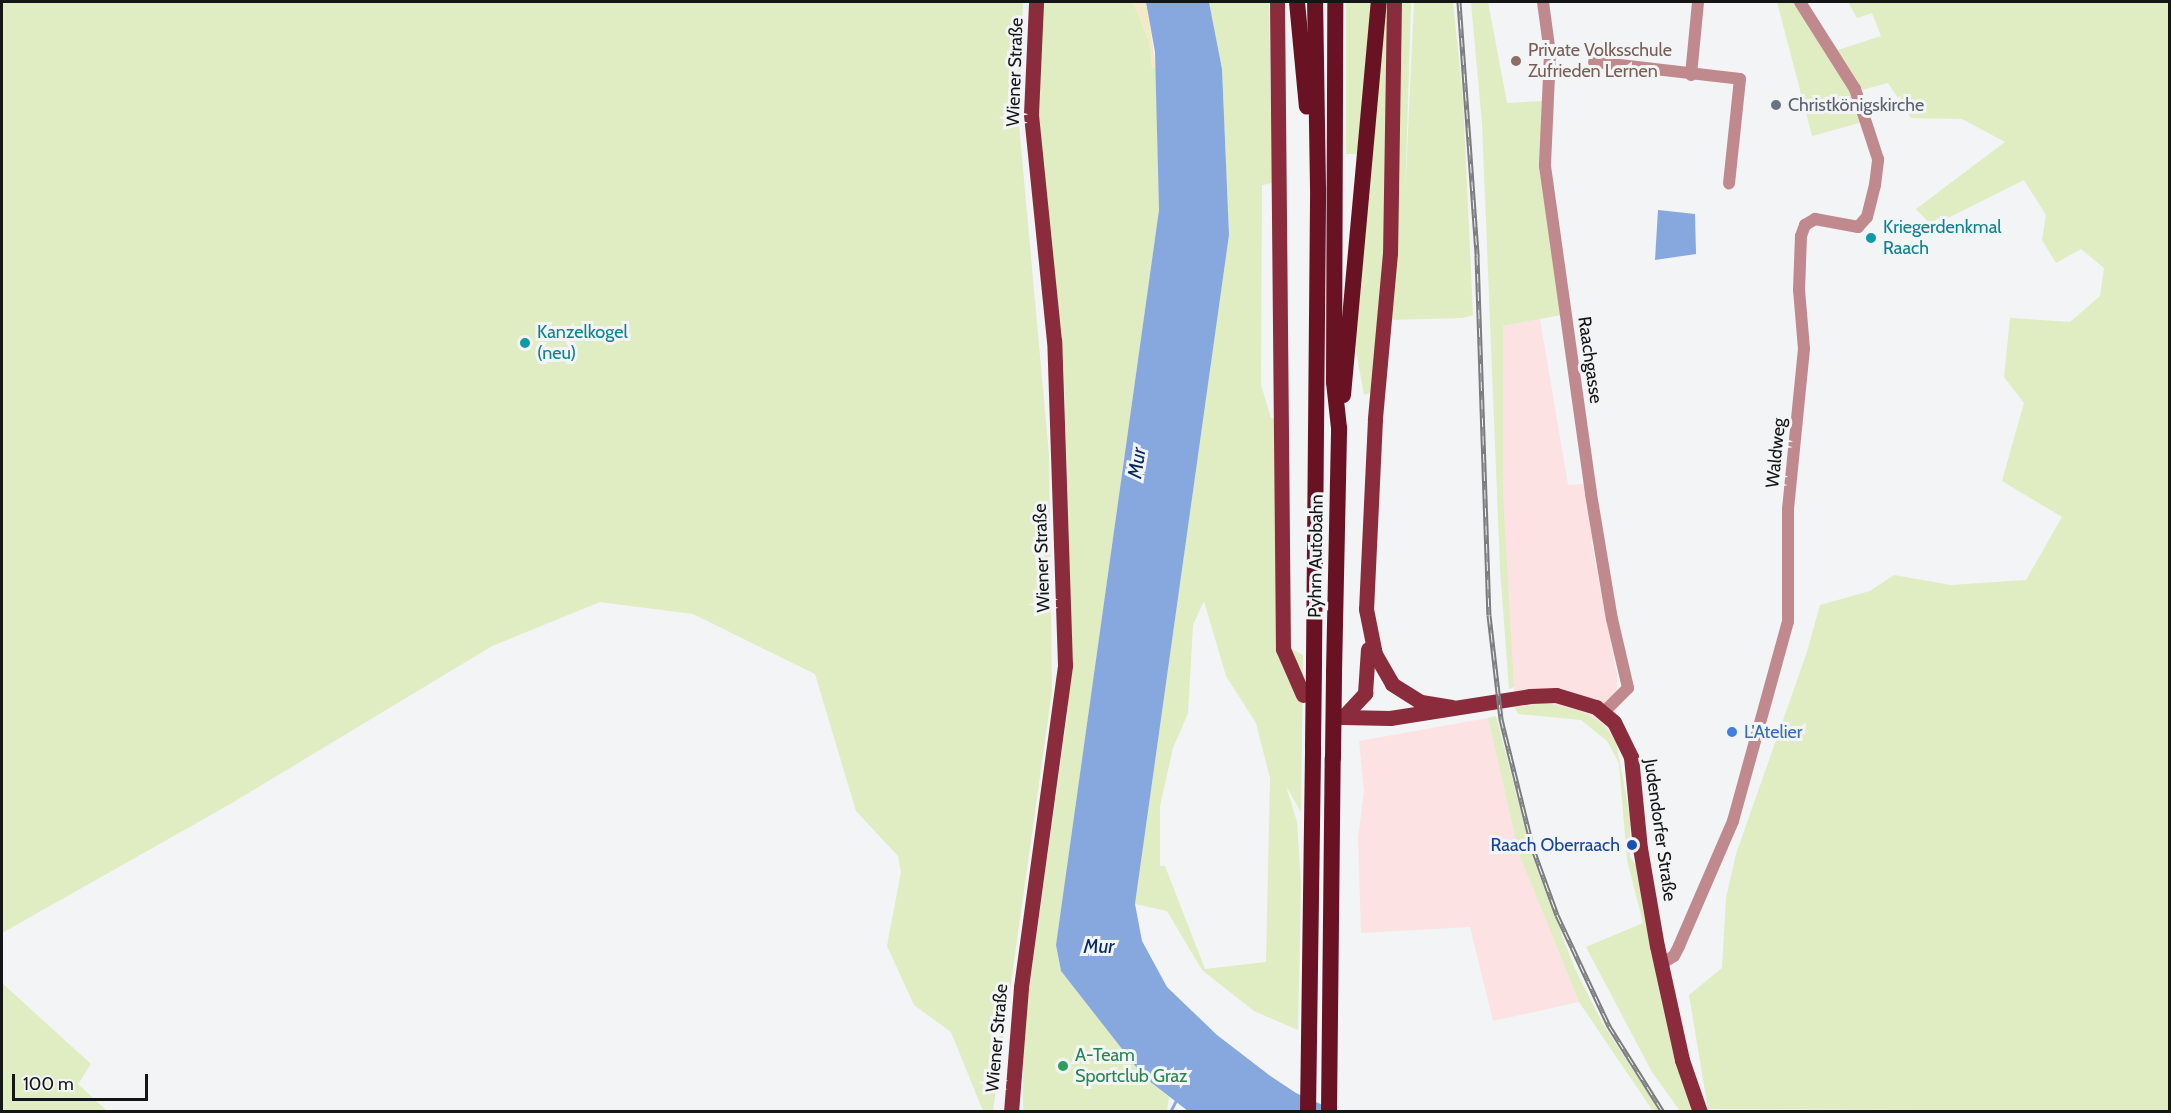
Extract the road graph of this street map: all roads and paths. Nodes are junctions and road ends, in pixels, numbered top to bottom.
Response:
1 (1036, 2) edge
2 (1277, 2) edge
3 (1297, 2) edge
4 (1315, 2) edge
5 (1335, 2) edge
6 (1379, 2) edge
7 (1394, 2) edge
8 (1543, 2) edge
9 (1698, 2) edge
10 (1800, 2) edge
11 (1594, 62) dead end
12 (1691, 75) junction
13 (1729, 183) dead end
14 (1316, 237) junction
15 (1339, 428) junction
16 (1368, 630) junction
17 (1303, 694) dead end
18 (1452, 707) junction
19 (1600, 709) junction
20 (1661, 964) junction
21 (1011, 1112) edge
22 (1308, 1112) edge
23 (1329, 1112) edge
24 (1700, 1112) edge

1 - 21 main road, Wiener Straße
2 - 17 main road
3 - 14 highway
4 - 14 highway, Pyhrn Autobahn
5 - 15 highway, Pyhrn Autobahn
6 - 15 highway
7 - 16 main road
8 - 19 street, Raachgasse
9 - 12 street
10 - 20 street, Waldweg
11 - 12 street
12 - 13 street
14 - 22 highway, Pyhrn Autobahn, bridge
15 - 23 highway, Pyhrn Autobahn, bridge
16 - 18 main road
16 - 18 main road
18 - 19 main road
19 - 20 main road, Judendorfer Straße
20 - 24 main road, Judendorfer Straße

